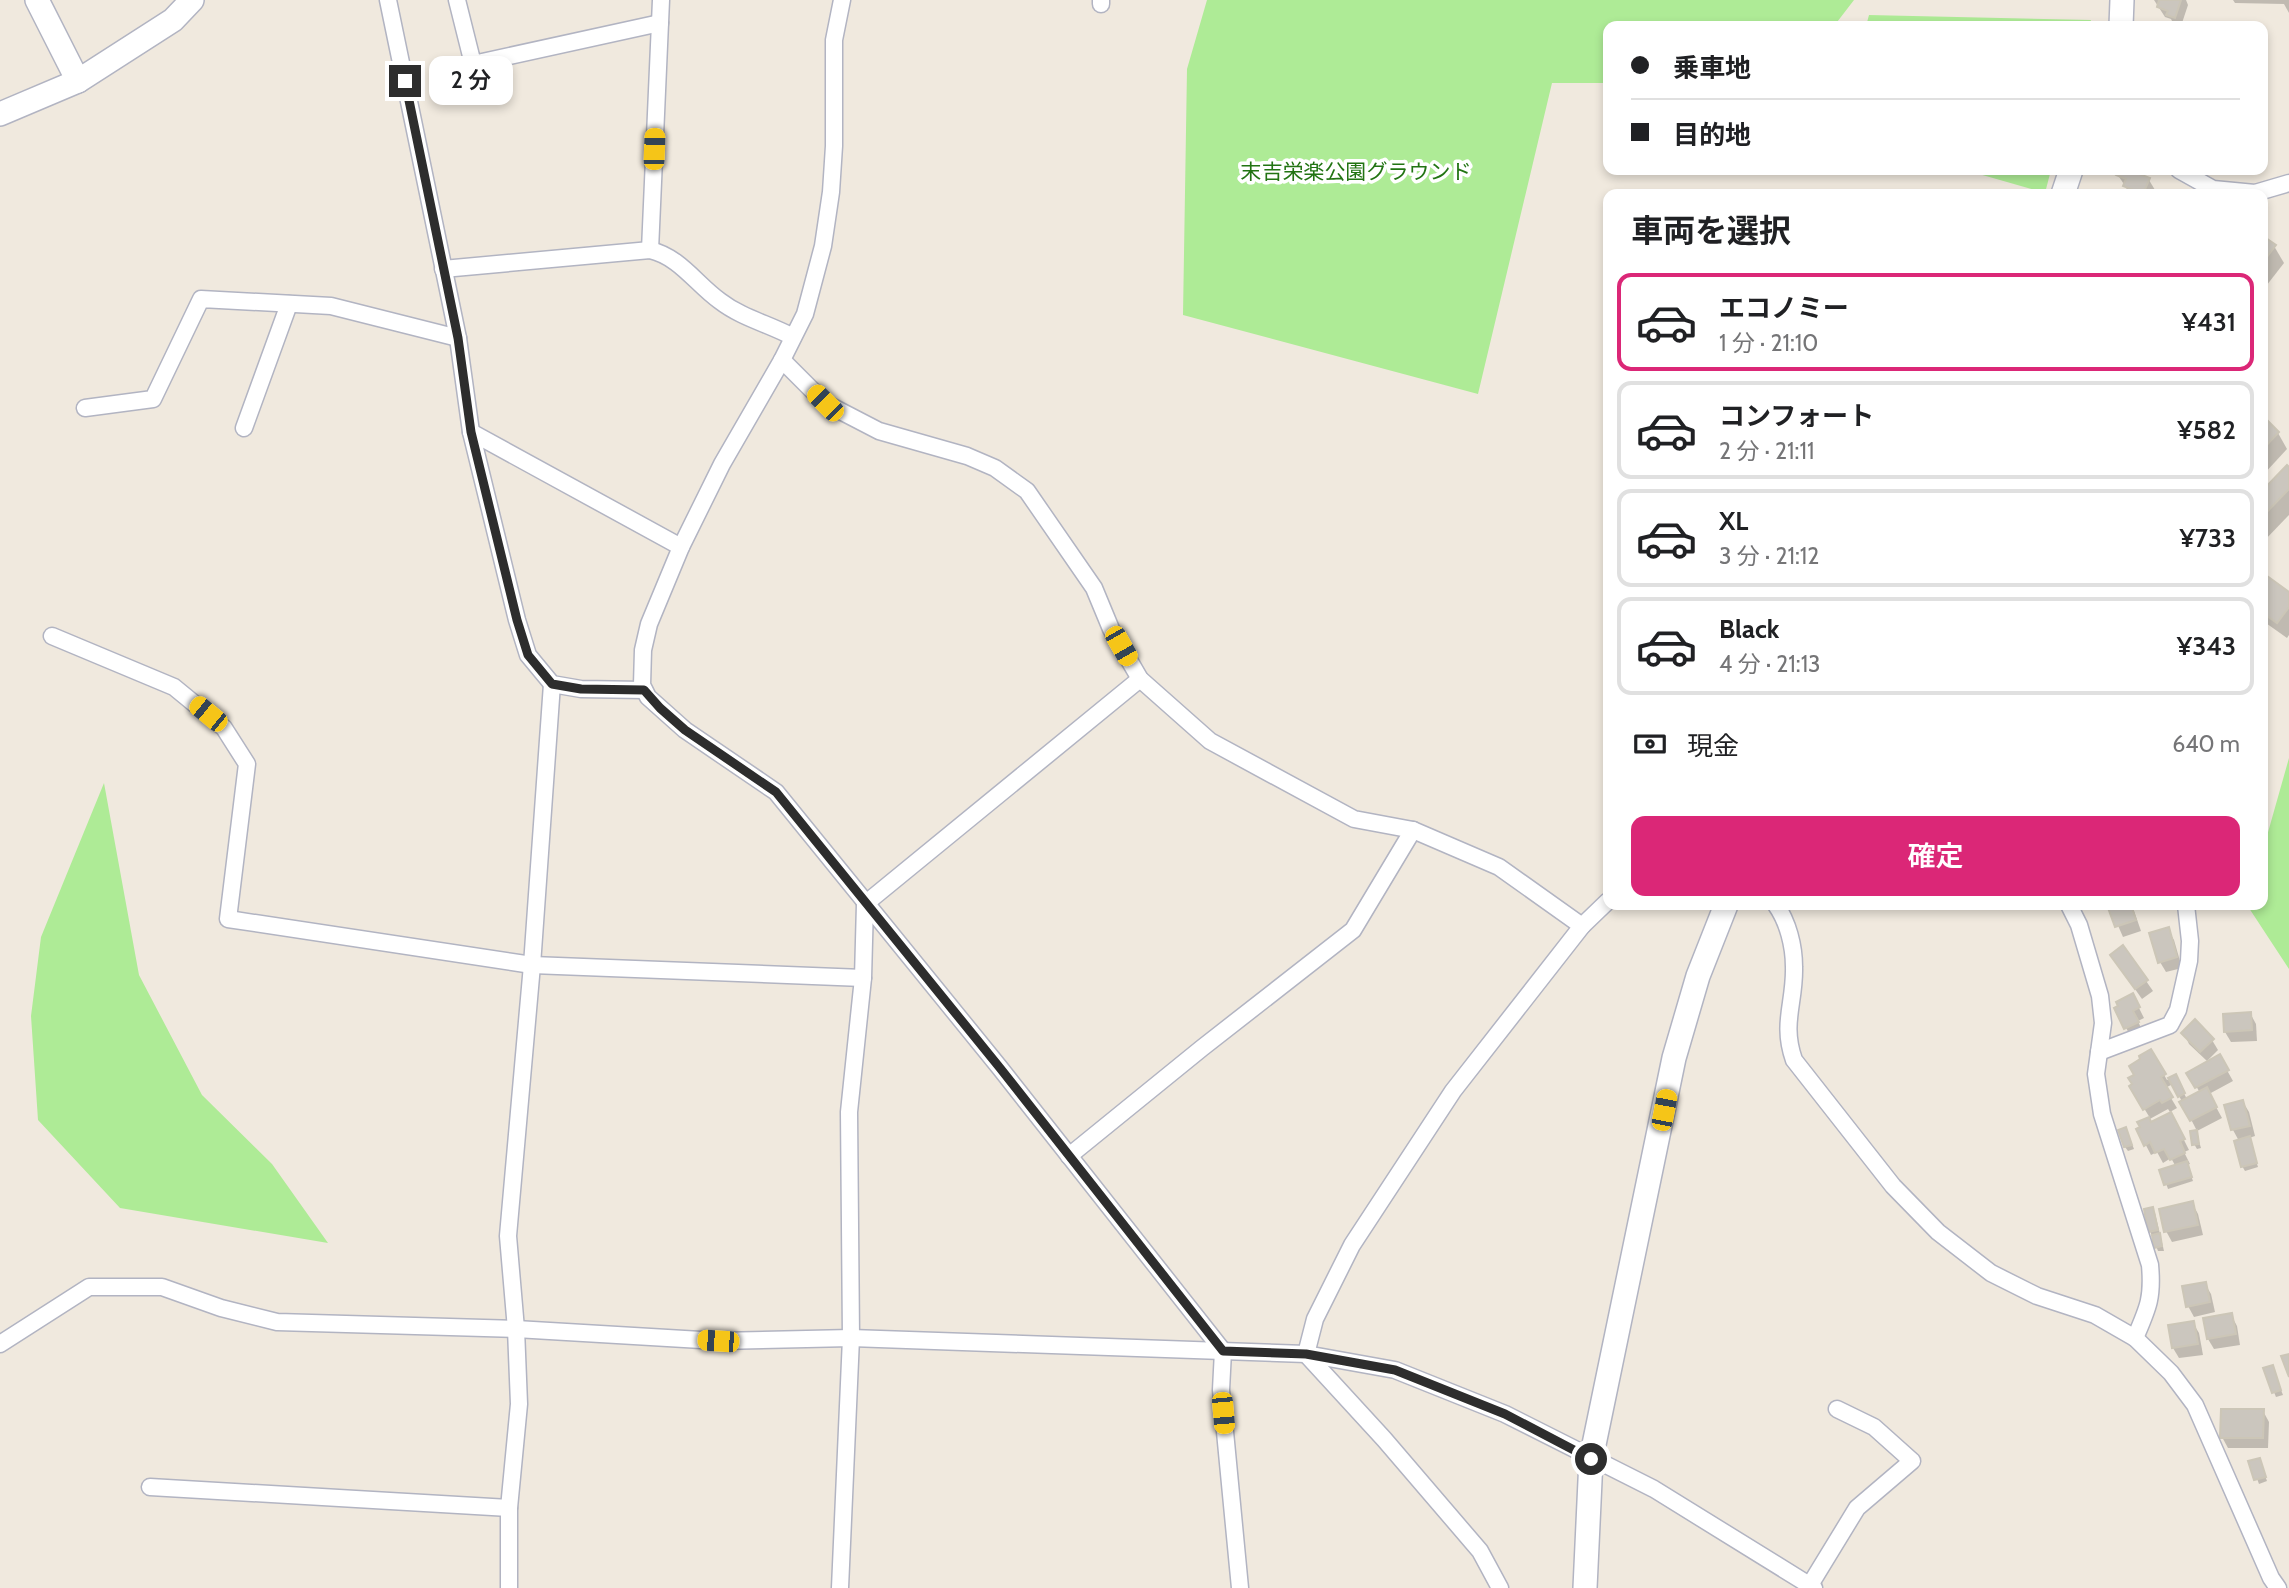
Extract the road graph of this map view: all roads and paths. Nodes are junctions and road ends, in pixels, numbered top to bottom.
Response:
1 (37, 0) edge
2 (192, 0) edge
3 (388, 0) edge
4 (457, 0) edge
5 (661, 0) edge
6 (842, 0) edge
7 (2122, 0) edge
8 (2121, 21) edge
9 (660, 23) junction
10 (78, 81) junction
11 (0, 114) edge
12 (2188, 175) edge
13 (2289, 183) edge
14 (2213, 189) edge
15 (2268, 189) edge
16 (650, 250) junction
17 (443, 269) junction
18 (289, 304) junction
19 (793, 337) junction
20 (458, 338) junction
21 (782, 360) junction
22 (85, 408) dead end
23 (244, 428) dead end
24 (471, 432) junction
25 (681, 547) junction
26 (52, 636) dead end
27 (1140, 679) junction
28 (552, 684) junction
29 (644, 690) junction
30 (1413, 830) junction
31 (865, 904) junction
32 (1603, 906) edge
33 (1724, 910) edge
34 (1779, 910) edge
35 (2072, 910) edge
36 (2187, 910) edge
37 (1581, 926) junction
38 (532, 965) junction
39 (863, 978) junction
40 (2099, 1052) junction
41 (1069, 1156) junction
42 (516, 1329) junction
43 (2135, 1338) junction
44 (851, 1339) junction
45 (0, 1345) edge
46 (1223, 1351) junction
47 (1306, 1354) junction
48 (1837, 1409) dead end
49 (1591, 1459) junction
50 (150, 1487) dead end
51 (509, 1508) junction
52 (1812, 1586) edge
53 (509, 1588) edge
54 (840, 1588) edge
55 (1240, 1588) edge
56 (1500, 1588) edge
57 (1585, 1588) edge
58 (2278, 1588) edge

1 - 10 street
2 - 10 street
3 - 17 street
4 - 9 street
5 - 9 street
6 - 19 street
7 - 8 street
9 - 16 street
10 - 11 street
12 - 14 street
13 - 15 street
16 - 17 street
16 - 19 street
17 - 20 street
18 - 20 street
18 - 22 street
18 - 23 street
19 - 21 street
20 - 24 street
21 - 25 street
21 - 27 street
24 - 25 street
24 - 28 street
25 - 29 street
26 - 38 street
27 - 30 street
27 - 31 street
28 - 29 street
28 - 38 street
29 - 31 street
30 - 37 street
30 - 41 street
31 - 39 street
31 - 41 street
32 - 37 street
33 - 49 street
34 - 43 street
35 - 40 street
36 - 40 street
37 - 47 street
38 - 39 street
38 - 42 street
39 - 44 street
40 - 43 street
41 - 46 street
42 - 44 street
42 - 45 street
42 - 51 street
43 - 58 street
44 - 46 street
44 - 54 street
46 - 47 street
46 - 55 street
47 - 49 street
47 - 56 street
48 - 52 street
49 - 52 street
49 - 57 street
50 - 51 street
51 - 53 street

